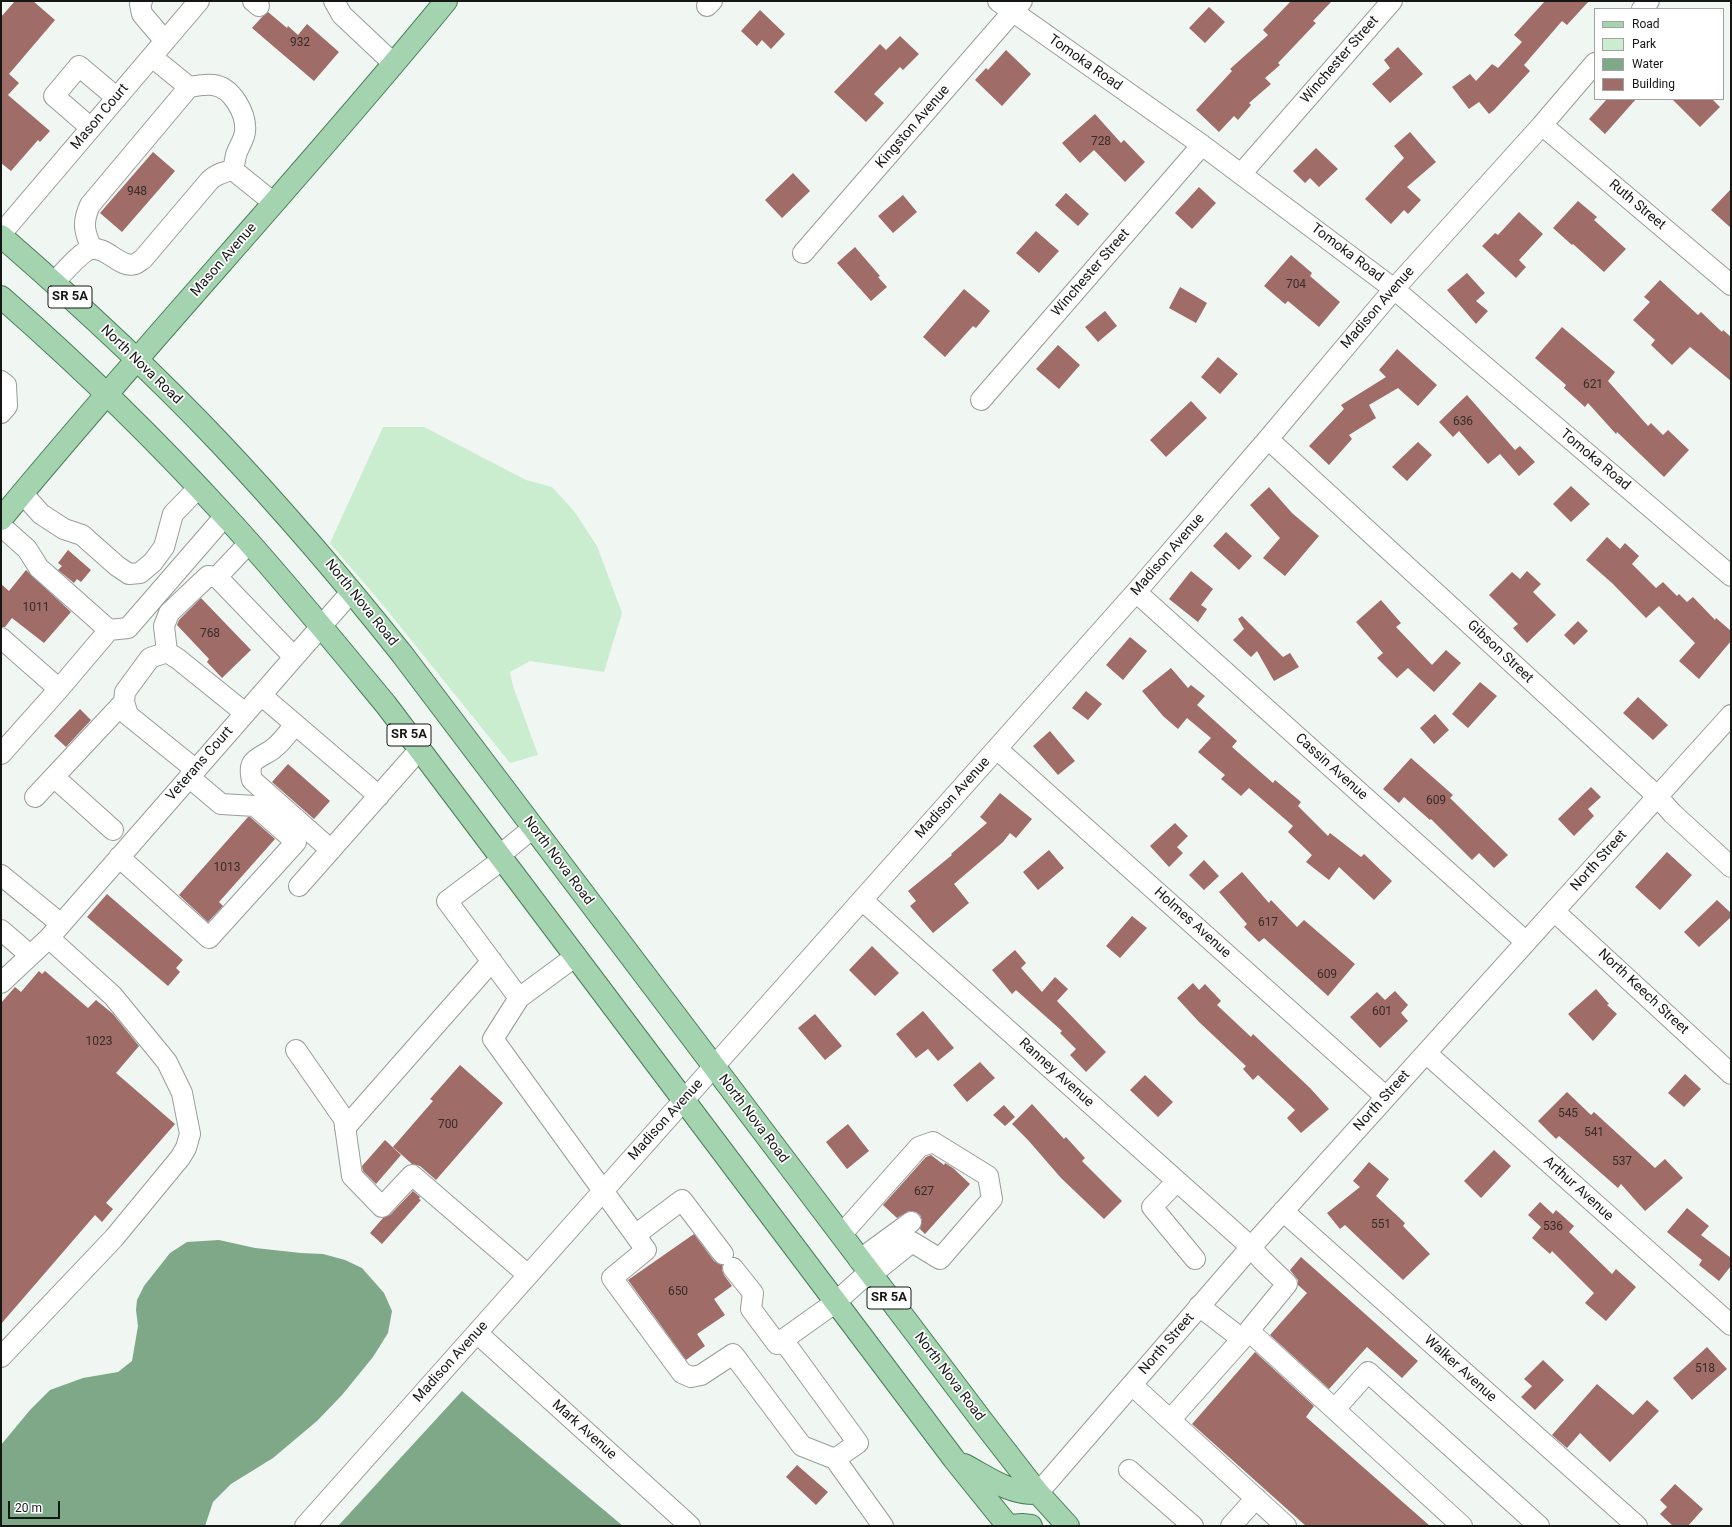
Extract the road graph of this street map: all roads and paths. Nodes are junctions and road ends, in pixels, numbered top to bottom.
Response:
1 (142, 1) edge
2 (199, 1) edge
3 (334, 1) edge
4 (446, 1) edge
5 (1392, 1) edge
6 (1011, 5) edge
7 (165, 41) junction
8 (152, 57) junction
9 (394, 64) junction
10 (1594, 65) edge
11 (189, 87) junction
12 (117, 98) junction
13 (1542, 125) junction
14 (91, 128) junction
15 (1202, 145) junction
16 (233, 170) junction
17 (1241, 174) junction
18 (274, 203) junction
19 (1, 235) edge
20 (92, 249) junction
21 (803, 254) dead end
22 (54, 282) junction
23 (1731, 286) edge
24 (1394, 289) junction
25 (1, 297) edge
26 (136, 360) junction
27 (1, 381) edge
28 (107, 394) junction
29 (981, 400) dead end
30 (1, 413) edge
31 (1268, 439) junction
32 (198, 488) junction
33 (22, 492) junction
34 (225, 516) junction
35 (1, 518) edge
36 (1, 526) edge
37 (249, 543) junction
38 (1731, 576) edge
39 (217, 577) junction
40 (352, 591) junction
41 (1136, 592) junction
42 (321, 626) junction
43 (109, 630) junction
44 (1, 638) edge
45 (167, 652) junction
46 (294, 657) junction
47 (59, 689) junction
48 (261, 695) junction
49 (124, 702) junction
50 (245, 713) junction
51 (1731, 715) edge
52 (295, 724) junction
53 (997, 749) junction
54 (419, 750) junction
55 (1, 754) edge
56 (192, 773) junction
57 (54, 777) junction
58 (379, 796) junction
59 (1658, 796) junction
60 (36, 797) dead end
61 (533, 828) junction
62 (113, 830) dead end
63 (331, 850) junction
64 (120, 857) junction
65 (502, 857) junction
66 (1731, 867) edge
67 (1, 875) edge
68 (299, 886) dead end
69 (862, 900) junction
70 (1554, 911) junction
71 (1, 930) edge
72 (55, 931) junction
73 (1526, 942) junction
74 (30, 955) junction
75 (576, 956) junction
76 (492, 961) junction
77 (1, 983) edge
78 (519, 998) junction
79 (296, 1050) dead end
80 (1426, 1053) junction
81 (713, 1067) junction
82 (1731, 1074) edge
83 (1386, 1097) junction
84 (684, 1099) junction
85 (345, 1128) junction
86 (1176, 1181) junction
87 (602, 1191) junction
88 (1283, 1211) junction
89 (911, 1222) dead end
90 (840, 1234) junction
91 (635, 1235) junction
92 (1251, 1247) junction
93 (1195, 1259) dead end
94 (867, 1269) junction
95 (528, 1275) junction
96 (836, 1302) junction
97 (1199, 1306) junction
98 (1731, 1325) edge
99 (477, 1333) junction
100 (1245, 1335) junction
101 (780, 1342) junction
102 (1, 1357) edge
103 (1132, 1385) junction
104 (1335, 1409) junction
105 (1170, 1420) junction
106 (835, 1459) junction
107 (954, 1459) junction
108 (1129, 1470) dead end
109 (1038, 1493) junction
110 (1256, 1498) junction
111 (305, 1526) edge
112 (690, 1526) edge
113 (883, 1526) edge
114 (1009, 1526) edge
115 (1031, 1526) edge
116 (1068, 1526) edge
117 (1193, 1526) edge
118 (1231, 1526) edge
119 (1286, 1526) edge
120 (1462, 1526) edge
121 (1539, 1526) edge
122 (1638, 1526) edge

1 - 7 street
2 - 7 street, Mason Court
3 - 9 street
4 - 9 main road, Mason Avenue
5 - 17 street, Winchester Street
6 - 15 street, Tomoka Road
6 - 21 street, Kingston Avenue
7 - 8 street, Mason Court
8 - 11 street
8 - 12 street, Mason Court
9 - 18 main road, Mason Avenue
10 - 13 street, Madison Avenue
11 - 16 street
11 - 20 street
12 - 14 street, Mason Court
12 - 14 street
13 - 23 street, Ruth Street
13 - 24 street, Madison Avenue
14 - 19 street, Mason Court
15 - 17 street, Tomoka Road
15 - 29 street, Winchester Street
16 - 18 street
16 - 20 street
17 - 24 street, Tomoka Road
18 - 26 main road, Mason Avenue
19 - 22 main road, North Nova Road / SR 5A
20 - 22 street
22 - 26 main road, North Nova Road / SR 5A
24 - 31 street, Madison Avenue
24 - 38 street, Tomoka Road
25 - 28 main road, SR 5A
26 - 28 main road, Mason Avenue
26 - 40 main road, North Nova Road / SR 5A
27 - 30 street
28 - 32 main road, SR 5A
28 - 33 main road, Mason Avenue
31 - 41 street, Madison Avenue
31 - 59 street, Gibson Street
32 - 33 street
32 - 34 main road, SR 5A
33 - 35 main road, Mason Avenue
34 - 37 main road, SR 5A
34 - 43 street
36 - 43 street
37 - 39 street
37 - 42 main road, SR 5A
39 - 45 street
39 - 46 street
40 - 42 street, Veterans Court
40 - 61 main road, North Nova Road / SR 5A
41 - 53 street, Madison Avenue
41 - 73 street, Cassin Avenue
42 - 46 street, Veterans Court
42 - 54 main road, SR 5A
43 - 47 street
44 - 47 street
45 - 49 street
45 - 50 street
46 - 48 street, Veterans Court
47 - 55 street
48 - 50 street, Veterans Court
48 - 52 street
49 - 56 street
49 - 57 street
50 - 56 street, Veterans Court
51 - 59 street, North Street
52 - 58 street
52 - 63 street
53 - 69 street, Madison Avenue
53 - 83 street, Holmes Avenue
54 - 58 street
54 - 65 main road, SR 5A
56 - 64 street, Veterans Court
56 - 64 street
57 - 60 street
57 - 62 street
58 - 63 street
59 - 66 street, Gibson Street
59 - 70 street, North Street
61 - 65 street
61 - 81 main road, North Nova Road / SR 5A
63 - 68 street
64 - 72 street, Veterans Court
65 - 75 main road, SR 5A
65 - 76 street
67 - 72 street
69 - 81 street, Madison Avenue
69 - 86 street, Ranney Avenue
70 - 73 street, North Street
70 - 82 street, North Keech Street
71 - 74 street
72 - 74 street, Veterans Court
72 - 102 street
73 - 80 street, North Street
74 - 77 street, Veterans Court
75 - 78 street
75 - 84 main road, SR 5A
76 - 78 street
76 - 85 street
78 - 87 street
79 - 85 street
80 - 83 street, North Street
80 - 98 street, Arthur Avenue
81 - 84 street, Madison Avenue
81 - 90 main road, North Nova Road / SR 5A
83 - 88 street, North Street
84 - 87 street, Madison Avenue
84 - 96 main road, SR 5A
85 - 95 street
86 - 92 street, Ranney Avenue
86 - 93 street
87 - 91 street
87 - 95 street, Madison Avenue
88 - 92 street, North Street
88 - 122 street, Walker Avenue
89 - 94 street
90 - 94 main road, North Nova Road / SR 5A
90 - 94 street
91 - 101 street
91 - 106 street
92 - 97 street, North Street
92 - 100 street, Ranney Avenue
94 - 96 street
94 - 109 main road, North Nova Road / SR 5A
95 - 99 street, Madison Avenue
96 - 101 street
96 - 107 main road, SR 5A
97 - 100 street
97 - 103 street, North Street
99 - 111 street, Madison Avenue
99 - 112 street, Mark Avenue
100 - 104 street
100 - 105 street
101 - 106 street
103 - 105 street
103 - 109 street, North Street
104 - 120 street
104 - 121 street
105 - 110 street
106 - 113 street
107 - 109 main road
107 - 114 main road, SR 5A
108 - 117 street
109 - 116 main road, North Nova Road / SR 5A
110 - 118 street
110 - 119 street
114 - 115 main road

